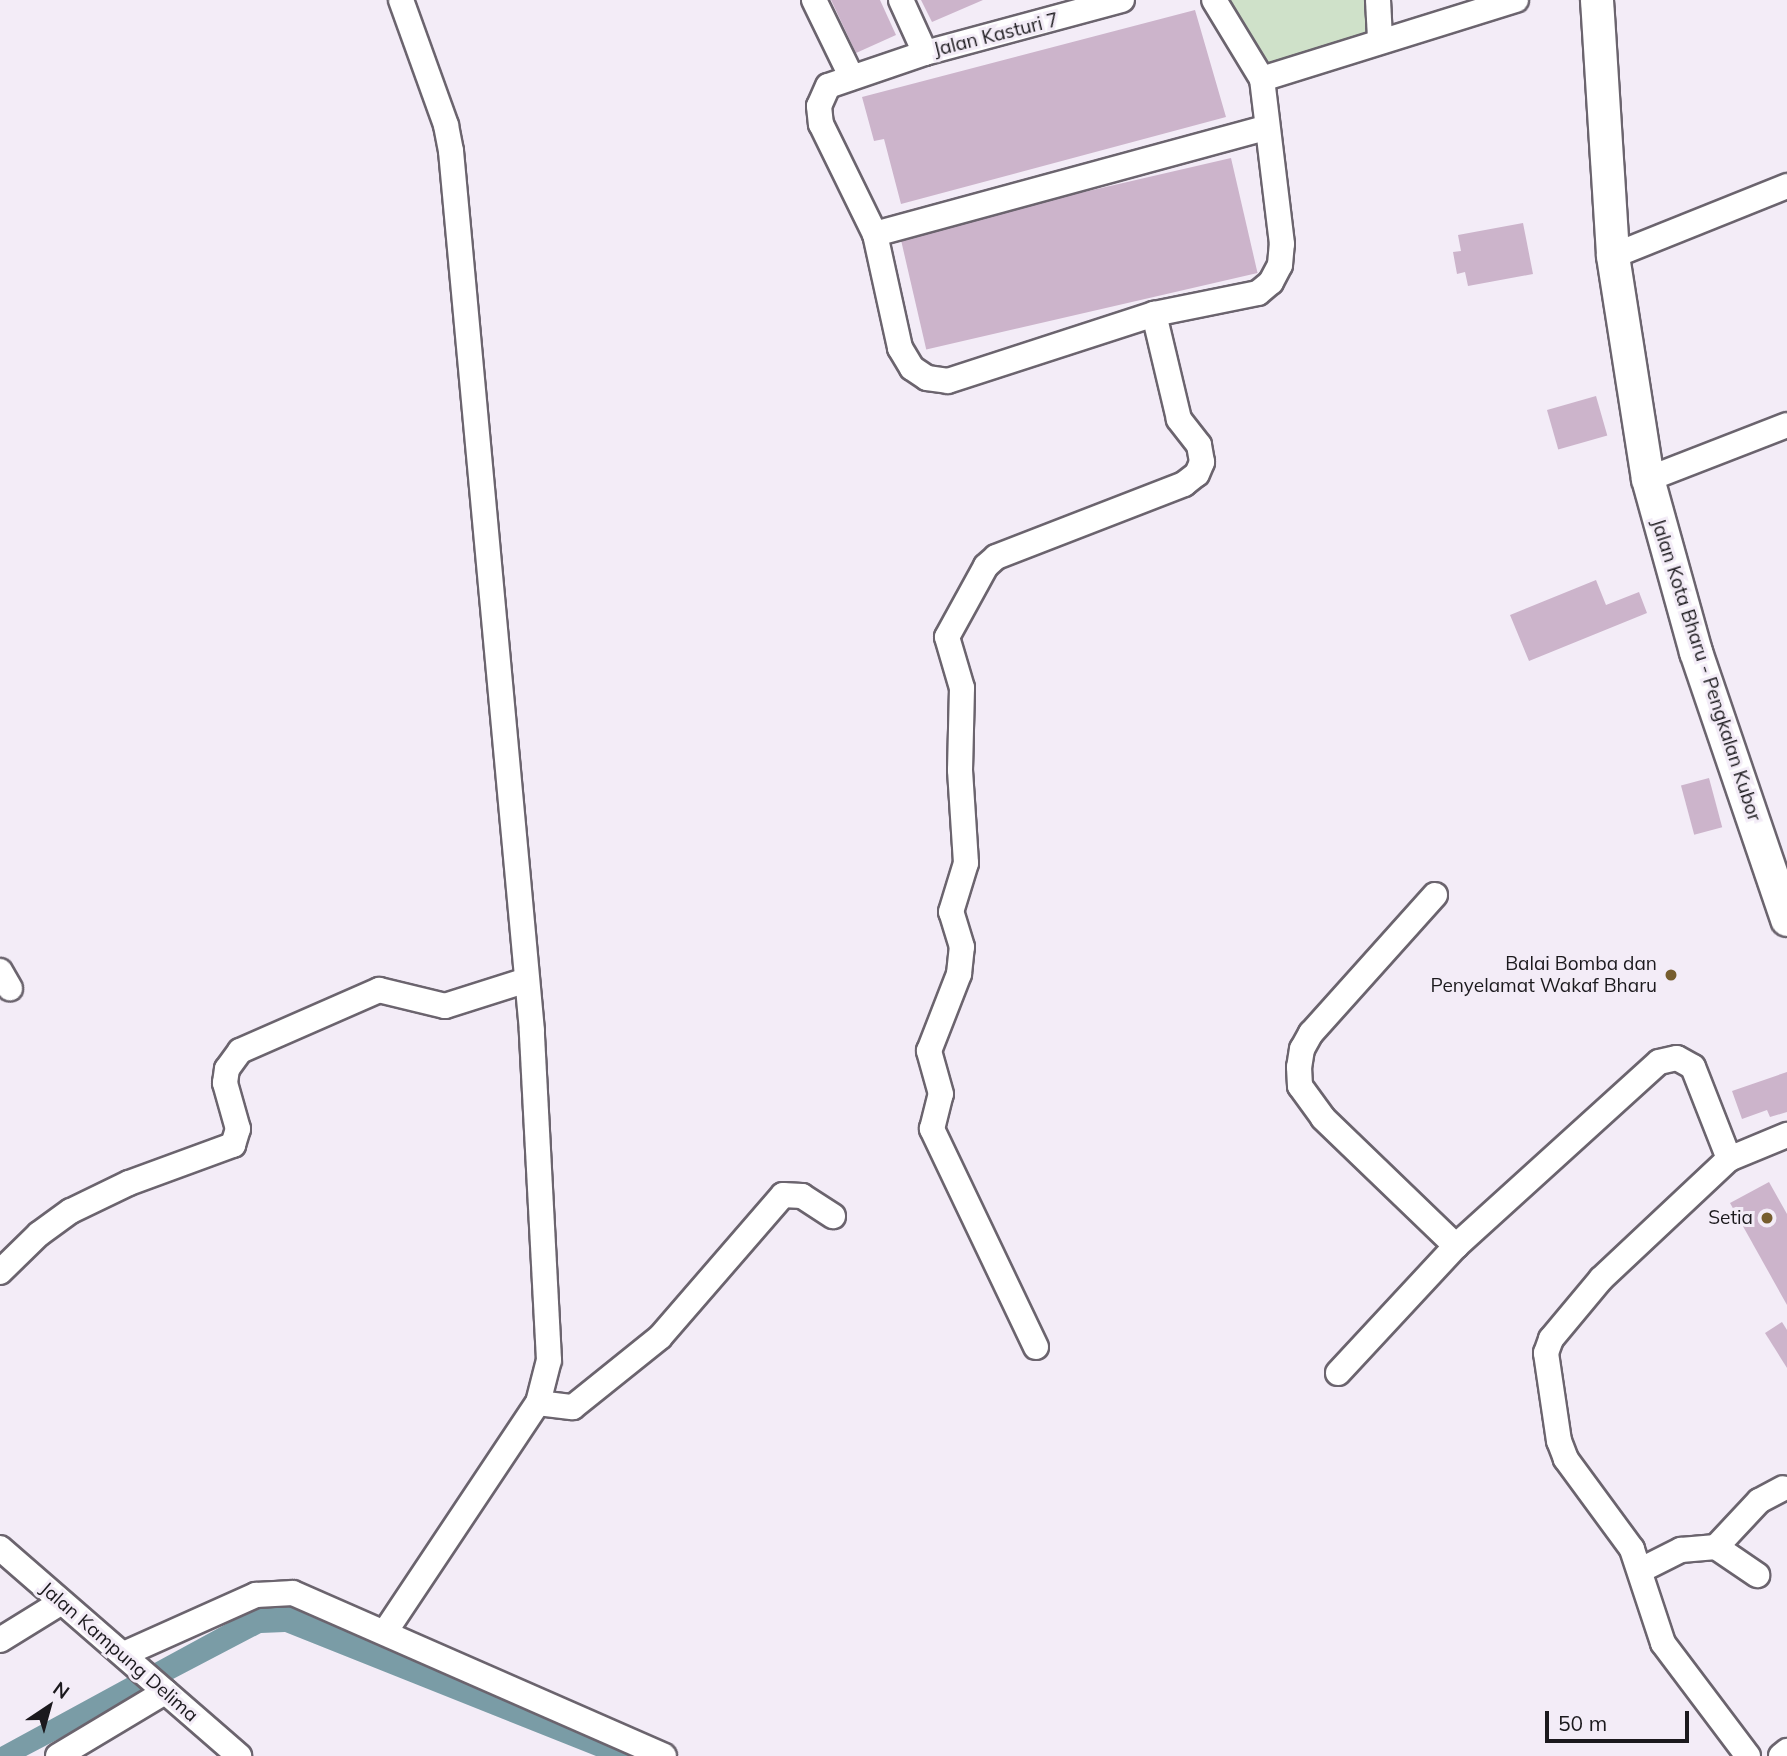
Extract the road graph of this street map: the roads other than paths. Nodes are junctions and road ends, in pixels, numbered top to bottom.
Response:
1 (401, 0) edge
2 (814, 0) edge
3 (901, 0) edge
4 (1122, 0) edge
5 (1214, 0) edge
6 (1378, 0) edge
7 (1516, 0) edge
8 (1597, 0) edge
9 (1058, 9) edge
10 (1380, 39) junction
11 (925, 53) junction
12 (851, 76) junction
13 (1262, 79) junction
14 (1265, 128) junction
15 (1787, 186) edge
16 (875, 234) junction
17 (1613, 256) junction
18 (1154, 314) junction
19 (1787, 425) edge
20 (1648, 479) junction
21 (1435, 895) dead end
22 (1787, 919) edge
23 (527, 980) junction
24 (1787, 1135) edge
25 (1729, 1160) junction
26 (833, 1216) dead end
27 (1456, 1246) junction
28 (0, 1272) edge
29 (1037, 1347) dead end
30 (1338, 1373) dead end
31 (538, 1403) junction
32 (1783, 1488) dead end
33 (0, 1548) edge
34 (1716, 1548) junction
35 (1641, 1570) junction
36 (1757, 1575) dead end
37 (60, 1603) junction
38 (386, 1632) junction
39 (0, 1640) edge
40 (127, 1656) junction
41 (165, 1692) junction
42 (58, 1756) edge
43 (239, 1756) edge
44 (664, 1756) edge
45 (1748, 1756) edge

1 - 23 street
2 - 12 street
3 - 11 street, Jalan Kasturi 7
4 - 9 street, Jalan Kasturi 7
5 - 13 street
6 - 10 street
7 - 10 street
8 - 17 main road, Jalan Kota Bharu - Pengkalan Kubor
9 - 11 street, Jalan Kasturi 7
10 - 13 street
11 - 12 street
12 - 16 street
13 - 14 street
14 - 16 street
14 - 18 street
15 - 17 street
16 - 18 street
17 - 20 main road, Jalan Kota Bharu - Pengkalan Kubor
18 - 29 street
19 - 20 street
20 - 22 main road, Jalan Kota Bharu - Pengkalan Kubor
21 - 27 street
23 - 28 street
23 - 31 street
24 - 25 street
25 - 27 street
25 - 35 street
26 - 31 street
27 - 30 street
31 - 38 street
32 - 34 street
33 - 37 street, Jalan Kampung Delima
34 - 35 street
34 - 36 street
35 - 45 street
37 - 39 street
37 - 40 street, Jalan Kampung Delima
38 - 40 street
38 - 44 street
40 - 41 street, Jalan Kampung Delima
41 - 42 street
41 - 43 street, Jalan Kampung Delima

